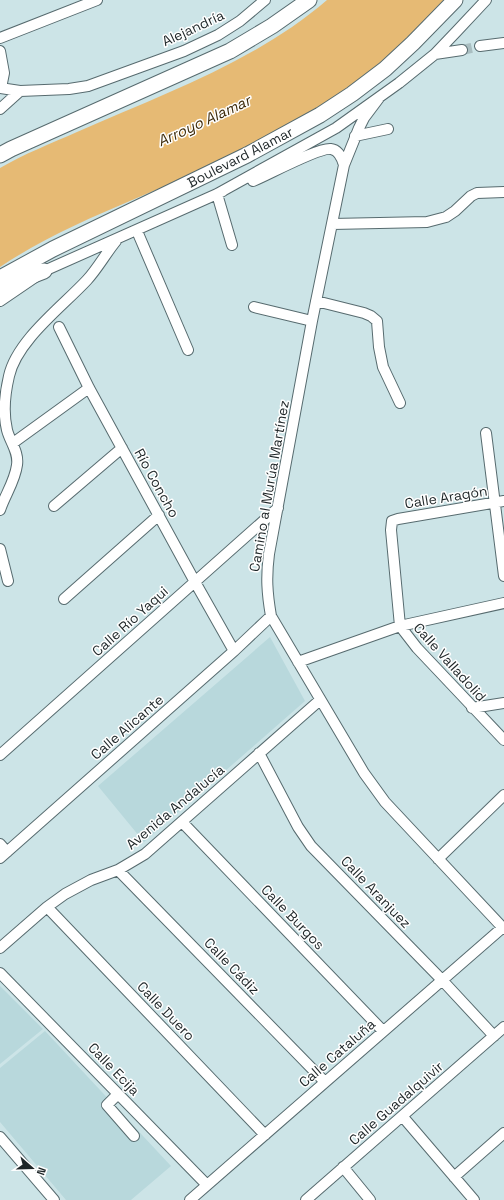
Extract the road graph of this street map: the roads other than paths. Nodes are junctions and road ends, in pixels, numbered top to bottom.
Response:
1 (97, 0) edge
2 (266, 0) edge
3 (309, 0) edge
4 (455, 0) edge
5 (486, 0) edge
6 (0, 38) edge
7 (504, 43) edge
8 (480, 46) tunnel mouth
9 (462, 50) tunnel mouth
10 (0, 51) edge
11 (434, 54) junction
12 (0, 88) edge
13 (20, 91) junction
14 (379, 98) junction
15 (0, 109) edge
16 (388, 129) dead end
17 (355, 136) junction
18 (0, 155) edge
19 (344, 165) junction
20 (504, 192) edge
21 (217, 194) junction
22 (332, 224) junction
23 (137, 230) junction
24 (118, 238) junction
25 (232, 245) dead end
26 (44, 272) junction
27 (0, 278) edge
28 (0, 288) edge
29 (0, 301) edge
30 (316, 301) junction
31 (254, 307) dead end
32 (312, 321) junction
33 (59, 327) dead end
34 (188, 350) dead end
35 (89, 388) junction
36 (400, 403) dead end
37 (486, 433) dead end
38 (13, 443) junction
39 (122, 448) junction
40 (499, 502) edge
41 (54, 506) dead end
42 (278, 508) junction
43 (0, 510) edge
44 (159, 515) junction
45 (392, 521) joint
46 (0, 549) edge
47 (504, 576) edge
48 (8, 581) dead end
49 (195, 582) junction
50 (64, 599) dead end
51 (504, 603) edge
52 (271, 616) junction
53 (400, 626) junction
54 (234, 651) junction
55 (298, 662) junction
56 (320, 700) junction
57 (504, 703) edge
58 (472, 708) junction
59 (504, 740) edge
60 (259, 753) junction
61 (0, 755) edge
62 (504, 795) edge
63 (182, 822) junction
64 (0, 844) edge
65 (4, 855) edge
66 (438, 859) junction
67 (118, 870) junction
68 (47, 907) junction
69 (503, 928) edge
70 (0, 948) edge
71 (0, 973) edge
72 (442, 980) junction
73 (504, 1027) edge
74 (383, 1031) junction
75 (494, 1036) junction
76 (325, 1082) junction
77 (118, 1094) junction
78 (403, 1117) junction
79 (504, 1133) edge
80 (265, 1135) junction
81 (134, 1136) dead end
82 (0, 1138) edge
83 (343, 1168) junction
84 (454, 1177) junction
85 (207, 1185) junction
86 (54, 1200) edge
87 (190, 1200) edge
88 (306, 1200) edge
89 (370, 1200) edge
90 (474, 1200) edge

1 - 6 street
2 - 13 street, Alejandría
3 - 18 highway
4 - 27 highway, Boulevard Alamar
5 - 11 street
7 - 8 street
9 - 11 street
10 - 12 street
11 - 14 street
12 - 13 street, Alejandría
13 - 15 street
14 - 17 street, Camino al Murúa Martínez
14 - 21 street
16 - 17 street
17 - 19 street, Camino al Murúa Martínez
19 - 21 street
19 - 22 street, Camino al Murúa Martínez
20 - 22 street
21 - 23 street
21 - 25 street
22 - 30 street, Camino al Murúa Martínez
23 - 24 street
23 - 34 street
24 - 26 street
24 - 38 street
26 - 28 highway
26 - 29 street
30 - 32 street, Camino al Murúa Martínez
30 - 36 street
31 - 32 street
32 - 42 street, Camino al Murúa Martínez
33 - 35 street, Río Concho
35 - 38 street
35 - 39 street, Río Concho
37 - 40 street
38 - 43 street
39 - 41 street
39 - 44 street, Río Concho
40 - 45 street, Calle Aragón
40 - 47 street
42 - 49 street, Calle Río Yaqui
42 - 52 street, Camino al Murúa Martínez
44 - 49 street, Río Concho
44 - 50 street
45 - 53 street, Calle Valladolid
46 - 48 street
49 - 54 street, Río Concho
49 - 61 street, Calle Río Yaqui
51 - 53 street
52 - 54 street, Calle Alicante
52 - 55 street, Camino al Murúa Martínez
53 - 55 street
53 - 58 street, Calle Valladolid
54 - 65 street, Calle Alicante
55 - 56 street, Camino al Murúa Martínez
56 - 60 street, Avenida Andalucía
56 - 66 street, Camino al Murúa Martínez
57 - 58 street
58 - 59 street, Calle Valladolid
60 - 63 street, Avenida Andalucía
60 - 72 street, Calle Aranjuez
62 - 66 street
63 - 67 street, Avenida Andalucía
63 - 74 street, Calle Burgos
64 - 65 street
66 - 69 street, Camino al Murúa Martínez
67 - 68 street, Avenida Andalucía
67 - 76 street, Calle Cádiz
68 - 70 street, Avenida Andalucía
68 - 80 street, Calle Duero
69 - 72 street, Calle Cataluña
71 - 77 street, Calle Ecija
72 - 74 street, Calle Cataluña
72 - 75 street, Calle Aranjuez
73 - 75 street, Calle Guadalquivir
74 - 76 street, Calle Cataluña
75 - 78 street, Calle Guadalquivir
76 - 80 street, Calle Cataluña
77 - 81 street
77 - 85 street, Calle Ecija
78 - 83 street, Calle Guadalquivir
78 - 84 street
79 - 84 street
80 - 85 street, Calle Cataluña
82 - 86 street
83 - 88 street, Calle Guadalquivir
83 - 89 street
84 - 90 street
85 - 87 street, Calle Cataluña

